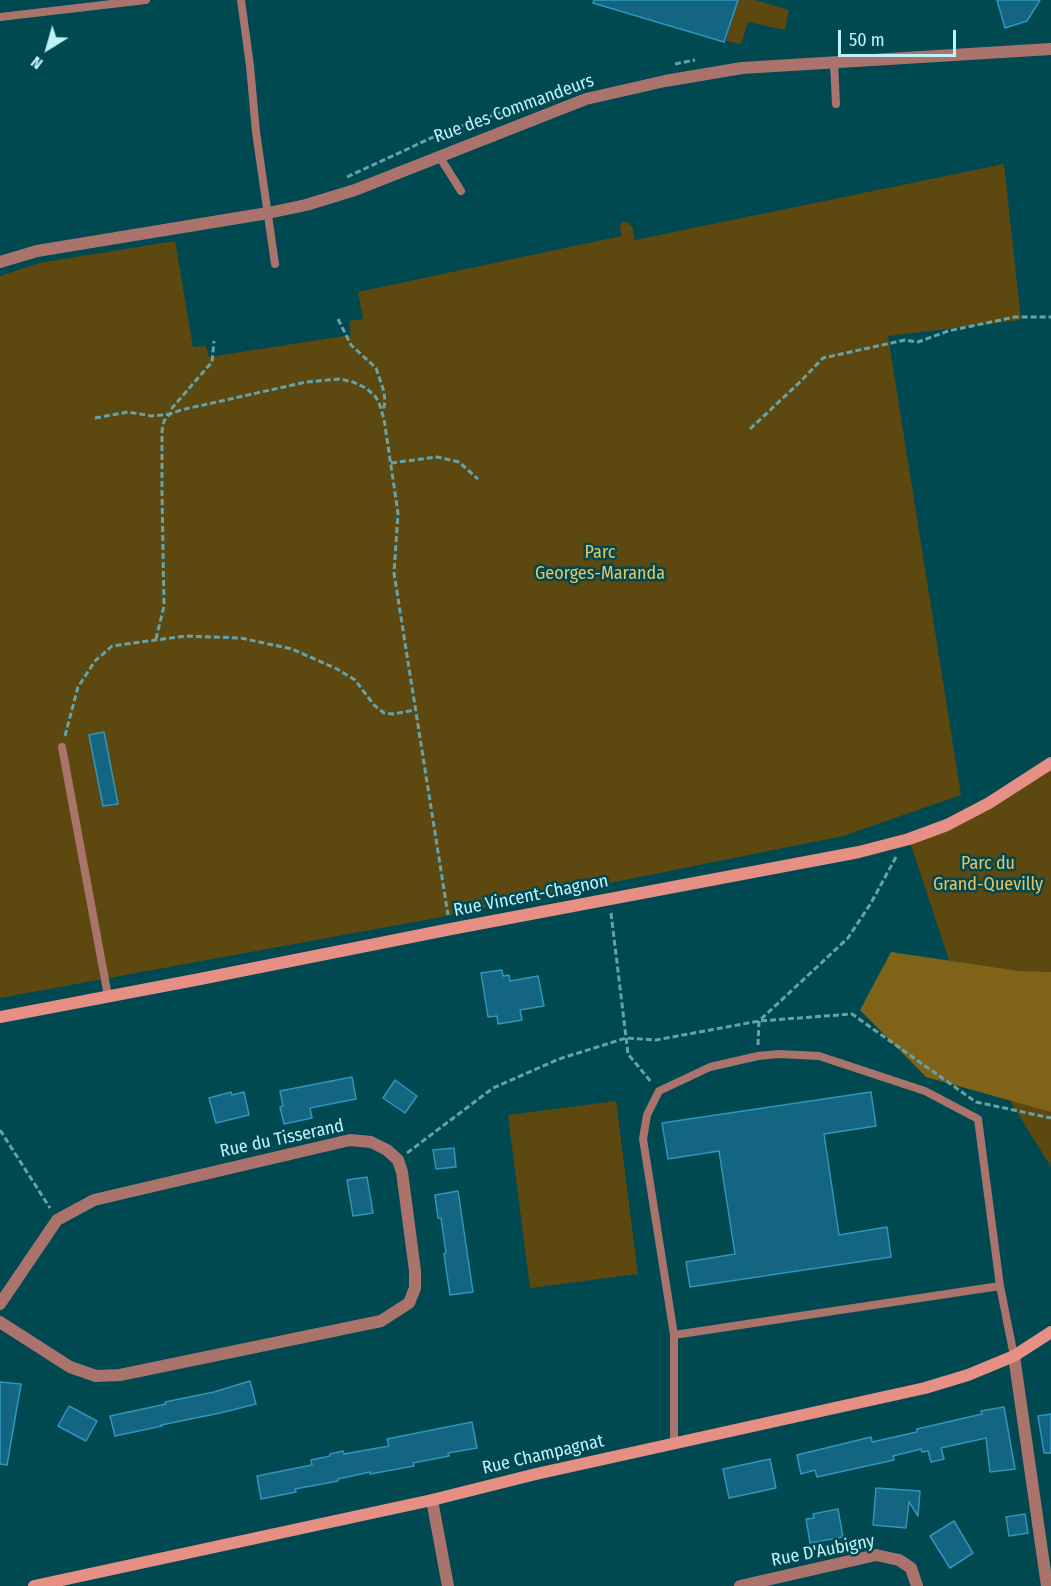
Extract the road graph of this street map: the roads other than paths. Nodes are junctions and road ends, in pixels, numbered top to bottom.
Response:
1 (146, 0) edge
2 (242, 0) edge
3 (0, 17) edge
4 (1051, 49) edge
5 (834, 62) junction
6 (837, 104) dead end
7 (439, 156) junction
8 (461, 191) dead end
9 (268, 213) junction
10 (0, 262) edge
11 (275, 264) dead end
12 (62, 747) road end
13 (1051, 763) edge
14 (108, 996) junction
15 (0, 1017) edge
16 (1000, 1286) junction
17 (0, 1304) edge
18 (0, 1322) edge
19 (1051, 1332) edge
20 (674, 1335) junction
21 (1014, 1356) junction
22 (674, 1443) junction
23 (432, 1500) junction
24 (34, 1586) edge
25 (448, 1586) edge
26 (740, 1586) edge
27 (917, 1586) edge
28 (1047, 1586) edge

1 - 3 lane
2 - 9 lane
4 - 5 street, Rue des Commandeurs
5 - 6 lane
5 - 7 street, Rue des Commandeurs
7 - 8 lane
7 - 9 street, Rue des Commandeurs
9 - 10 street, Rue des Commandeurs
9 - 11 lane
12 - 14 lane
13 - 14 street, Rue Vincent-Chagnon
14 - 15 street, Rue Vincent-Chagnon
16 - 20 lane
16 - 20 lane
16 - 21 lane
17 - 18 street, Rue du Tisserand
19 - 21 street, Rue Champagnat
20 - 22 lane
21 - 22 street, Rue Champagnat
21 - 28 street
22 - 23 street, Rue Champagnat
23 - 24 street, Rue Champagnat
23 - 25 street
26 - 27 street, Rue D'Aubigny

